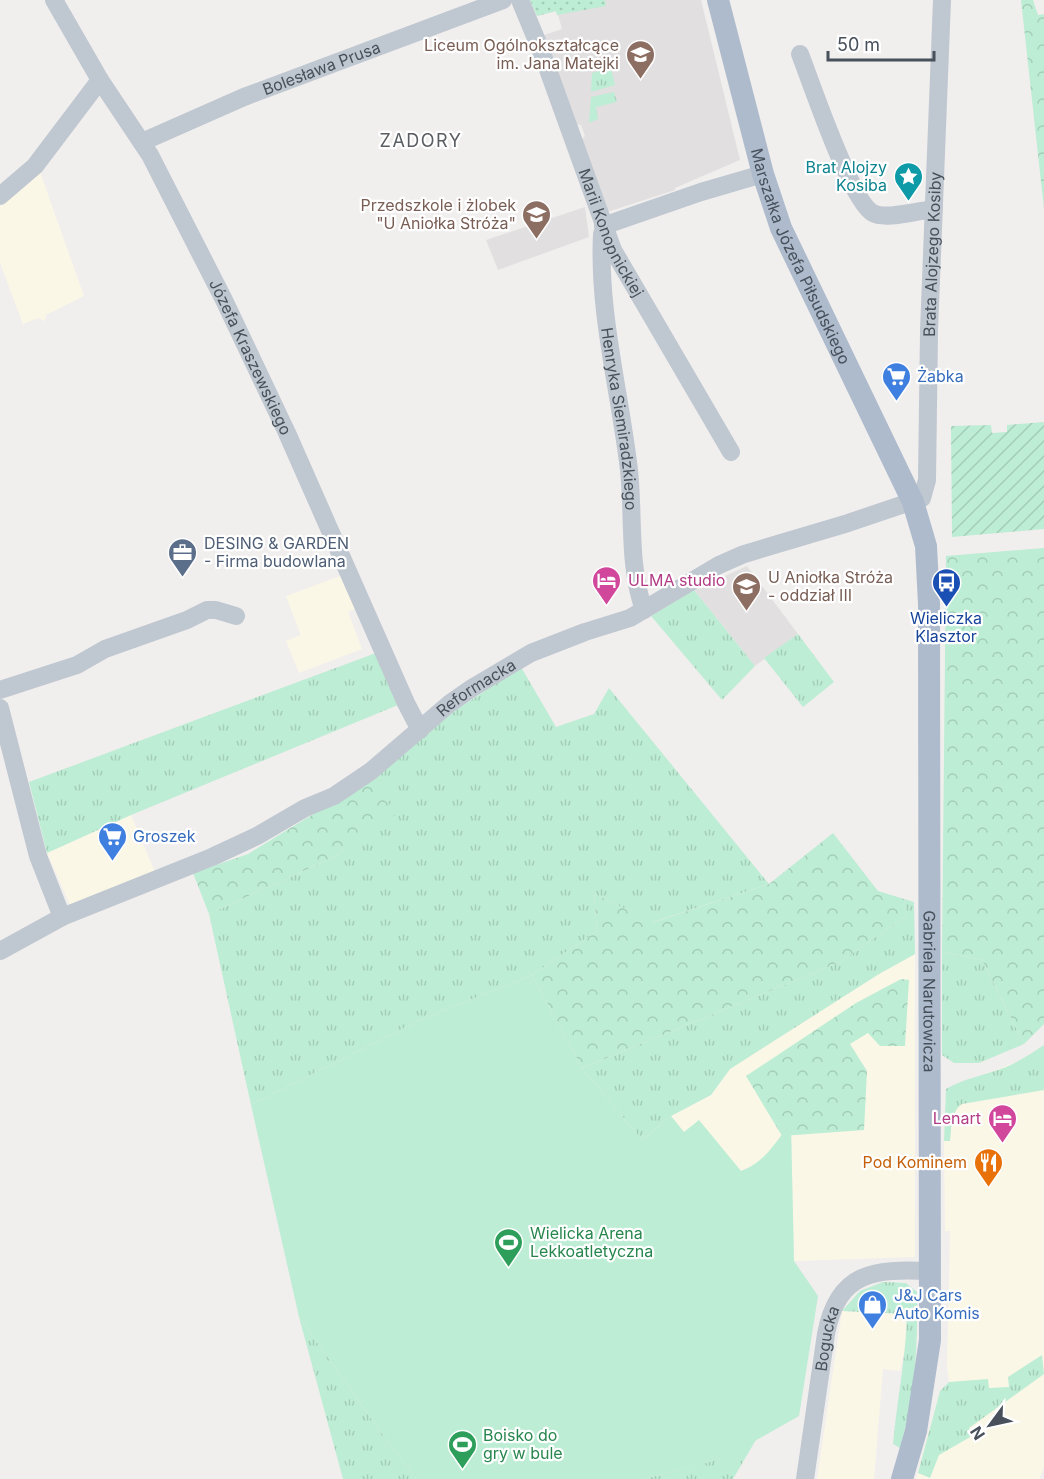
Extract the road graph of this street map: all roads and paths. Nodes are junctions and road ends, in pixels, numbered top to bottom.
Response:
1 (54, 0) edge
2 (503, 0) edge
3 (520, 0) edge
4 (718, 0) edge
5 (942, 0) edge
6 (800, 54) dead end
7 (100, 80) junction
8 (142, 142) junction
9 (763, 174) junction
10 (0, 196) edge
11 (934, 208) junction
12 (603, 226) junction
13 (731, 452) dead end
14 (913, 502) junction
15 (644, 610) junction
16 (236, 616) dead end
17 (0, 690) edge
18 (0, 708) edge
19 (420, 730) junction
20 (62, 917) junction
21 (0, 951) edge
22 (929, 1271) junction
23 (805, 1479) edge
24 (902, 1479) edge

1 - 7 street, Józefa Kraszewskiego
2 - 8 street, Bolesława Prusa
3 - 12 street, Marii Konopnickiej
4 - 9 main road, Marszałka Józefa Piłsudskiego
5 - 11 street, Brata Alojzego Kosiby
6 - 11 street
7 - 8 street, Józefa Kraszewskiego
7 - 10 street
8 - 19 street, Józefa Kraszewskiego
9 - 12 street
9 - 14 main road, Marszałka Józefa Piłsudskiego
11 - 14 street, Brata Alojzego Kosiby
12 - 13 street, Marii Konopnickiej
12 - 15 street, Henryka Siemiradzkiego
14 - 15 street, Reformacka
14 - 22 main road, Gabriela Narutowicza
15 - 19 street, Reformacka
16 - 17 street
18 - 20 street
19 - 20 street, Reformacka
20 - 21 street, Reformacka
22 - 23 street, Bogucka
22 - 24 main road, Gabriela Narutowicza

